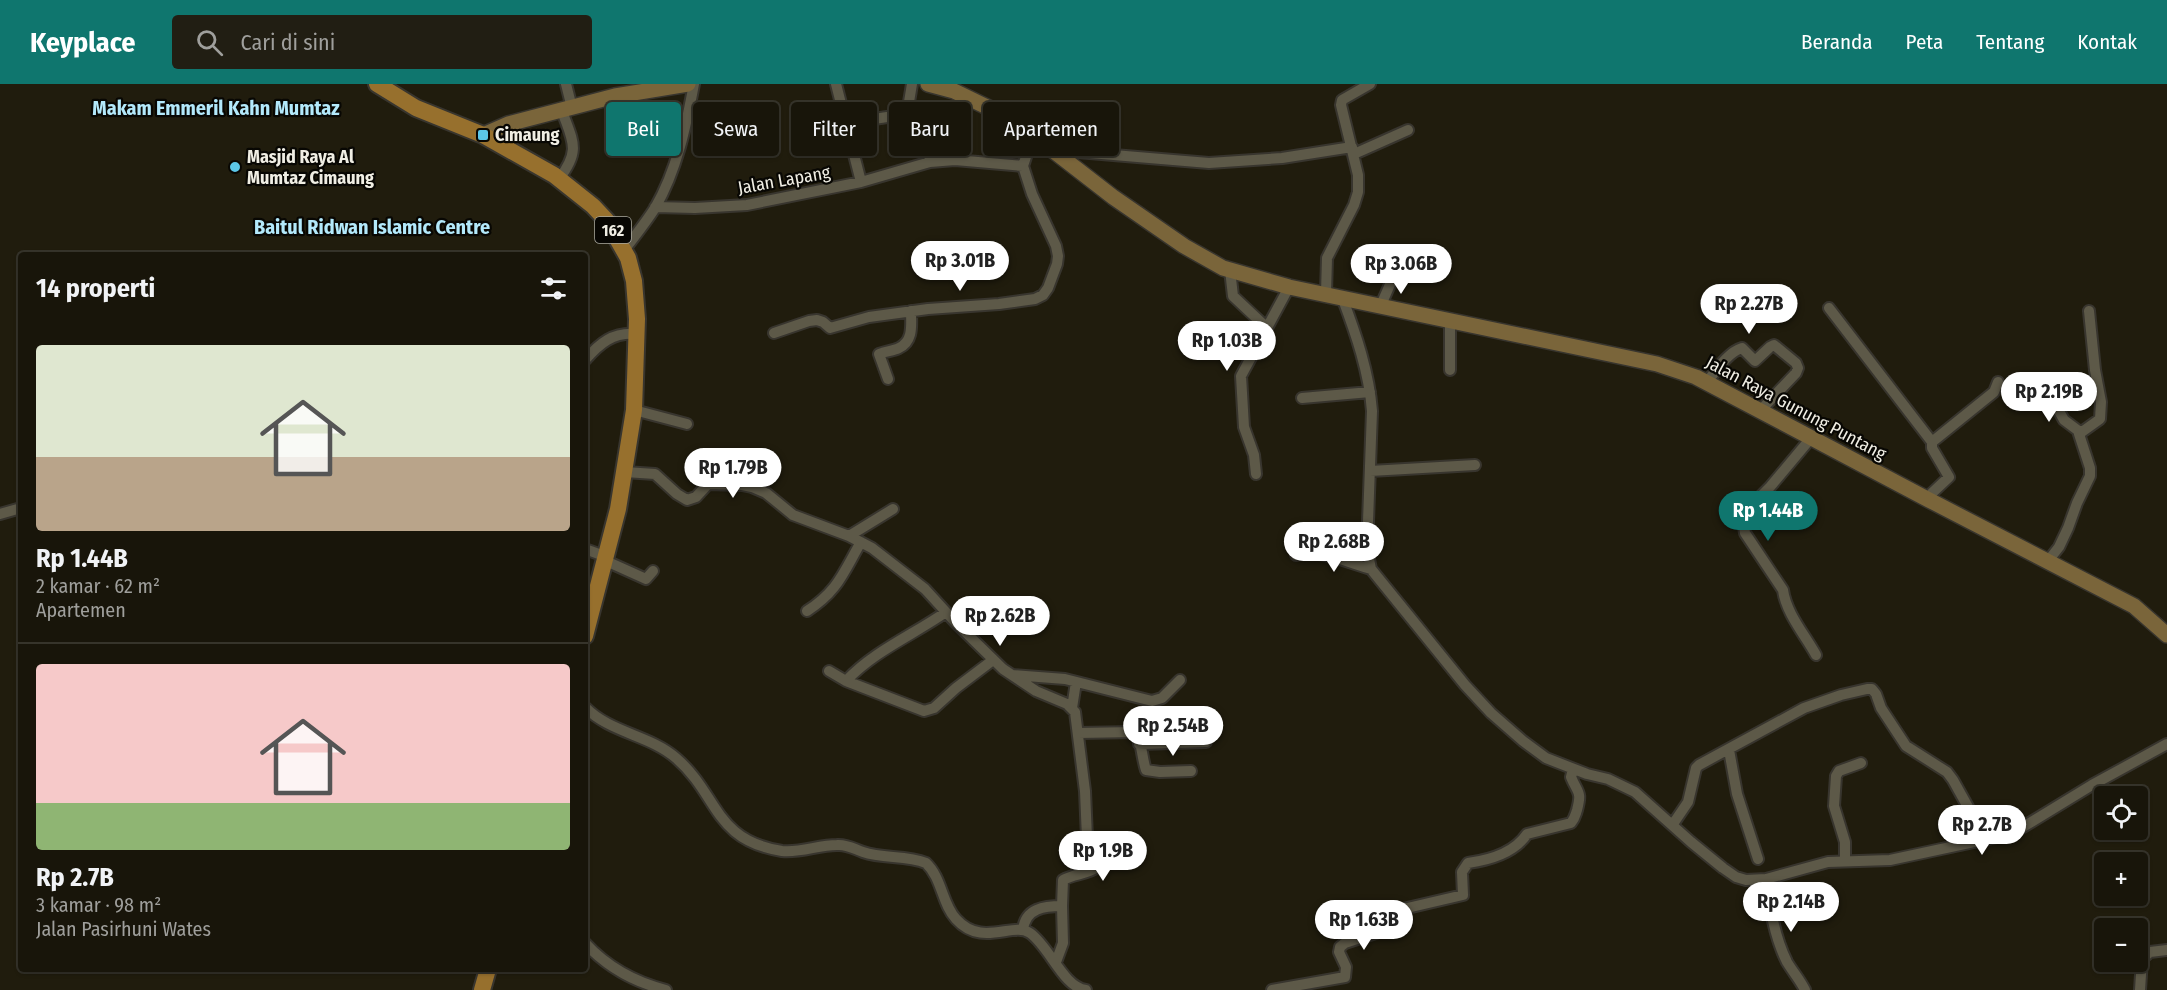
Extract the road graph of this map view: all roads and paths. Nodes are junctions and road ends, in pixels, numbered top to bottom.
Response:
1 (377, 84) edge
2 (566, 84) edge
3 (688, 84) edge
4 (694, 84) edge
5 (836, 84) edge
6 (912, 84) edge
7 (928, 84) edge
8 (1370, 84) edge
9 (623, 94) junction
10 (623, 102) edge
11 (983, 105) edge
12 (567, 109) junction
13 (877, 119) edge
14 (1408, 130) dead end
15 (483, 135) junction
16 (1353, 151) junction
17 (929, 156) edge
18 (1026, 156) edge
19 (1061, 156) edge
20 (1119, 156) edge
21 (930, 162) junction
22 (1023, 166) junction
23 (559, 179) junction
24 (861, 182) junction
25 (656, 207) junction
26 (625, 249) junction
27 (1230, 270) junction
28 (1395, 273) dead end
29 (1289, 287) junction
30 (1326, 293) junction
31 (1342, 297) junction
32 (1381, 305) junction
33 (1829, 308) dead end
34 (911, 311) junction
35 (2089, 311) dead end
36 (1450, 320) junction
37 (1267, 328) junction
38 (774, 333) dead end
39 (636, 334) junction
40 (588, 357) edge
41 (1450, 370) dead end
42 (888, 379) dead end
43 (1707, 382) junction
44 (1998, 382) dead end
45 (2046, 388) dead end
46 (1370, 392) junction
47 (1302, 398) dead end
48 (635, 401) junction
49 (1760, 411) junction
50 (687, 424) dead end
51 (2080, 432) junction
52 (1811, 438) junction
53 (1932, 442) junction
54 (1475, 465) dead end
55 (1370, 471) junction
56 (625, 472) junction
57 (1256, 474) dead end
58 (1929, 500) junction
59 (18, 509) edge
60 (893, 509) dead end
61 (0, 514) edge
62 (849, 536) junction
63 (861, 542) junction
64 (588, 550) edge
65 (1296, 555) dead end
66 (606, 559) junction
67 (2049, 561) junction
68 (1371, 569) junction
69 (652, 570) dead end
70 (807, 611) dead end
71 (946, 612) junction
72 (588, 625) edge
73 (2167, 635) edge
74 (1816, 655) dead end
75 (993, 660) junction
76 (829, 671) dead end
77 (1011, 675) junction
78 (1180, 680) dead end
79 (846, 681) junction
80 (1076, 682) junction
81 (1072, 708) junction
82 (588, 710) edge
83 (1078, 733) junction
84 (1206, 742) dead end
85 (1139, 744) junction
86 (2167, 744) edge
87 (1729, 750) junction
88 (1861, 763) dead end
89 (1573, 769) junction
90 (1191, 771) dead end
91 (1673, 824) junction
92 (1982, 841) junction
93 (1758, 859) dead end
94 (1845, 861) junction
95 (1766, 879) junction
96 (1062, 906) junction
97 (1023, 930) junction
98 (588, 946) edge
99 (2167, 950) edge
100 (1056, 962) junction
101 (487, 972) edge
102 (482, 990) edge
103 (666, 990) edge
104 (1086, 990) edge
105 (1272, 990) edge
106 (1805, 990) edge
107 (2140, 990) edge

1 - 15 main road, 162
2 - 12 street
3 - 9 street
4 - 25 street
5 - 24 street
6 - 13 street
7 - 11 street, Jalan Raya Gunung Puntang
8 - 16 street
9 - 10 street
9 - 12 street
12 - 15 street
12 - 23 street
14 - 16 street
15 - 23 main road, 162
16 - 20 street
16 - 30 street
17 - 21 street
18 - 22 street
19 - 27 street, Jalan Raya Gunung Puntang
21 - 22 street, Jalan Lapang
21 - 24 street, Jalan Lapang
22 - 34 street
23 - 26 main road, 162
24 - 25 street, Jalan Lapang
25 - 26 street
26 - 39 main road, 162
27 - 29 street, Jalan Raya Gunung Puntang
27 - 37 street
28 - 32 street
29 - 30 street, Jalan Raya Gunung Puntang
29 - 37 street
30 - 31 street, Jalan Raya Gunung Puntang
31 - 32 street, Jalan Raya Gunung Puntang
31 - 46 street
32 - 36 street, Jalan Raya Gunung Puntang
33 - 53 street
34 - 38 street
34 - 42 street
35 - 51 street
36 - 41 street
36 - 43 street, Jalan Raya Gunung Puntang
37 - 57 street
39 - 40 street
39 - 48 main road, 162
43 - 49 street, Jalan Raya Gunung Puntang
43 - 49 street
44 - 53 street
45 - 51 street
46 - 47 street
46 - 55 street
48 - 50 street
48 - 56 main road, 162
49 - 52 street, Jalan Raya Gunung Puntang
51 - 67 street
52 - 58 street, Jalan Raya Gunung Puntang
52 - 74 street
53 - 58 street
54 - 55 street
55 - 68 street
56 - 62 street
56 - 66 main road, 162
58 - 67 street, Jalan Raya Gunung Puntang
59 - 61 street
60 - 62 street
62 - 63 street
63 - 70 street
63 - 71 street
64 - 66 street
65 - 68 street
66 - 69 street
66 - 72 main road, 162
67 - 73 street, Jalan Raya Gunung Puntang
68 - 89 street
71 - 75 street
71 - 79 street
75 - 77 street
75 - 79 street
76 - 79 street
77 - 80 street
77 - 81 street
78 - 80 street
80 - 81 street
81 - 83 street
82 - 97 street
83 - 85 street
83 - 96 street
84 - 85 street
85 - 90 street
86 - 92 street
87 - 91 street
87 - 92 street
87 - 93 street
88 - 94 street
89 - 91 street
89 - 105 street
91 - 95 street
92 - 94 street
94 - 95 street
95 - 106 street
96 - 97 street
96 - 100 street
97 - 100 street
98 - 103 street
99 - 107 street
100 - 104 street
101 - 102 main road

